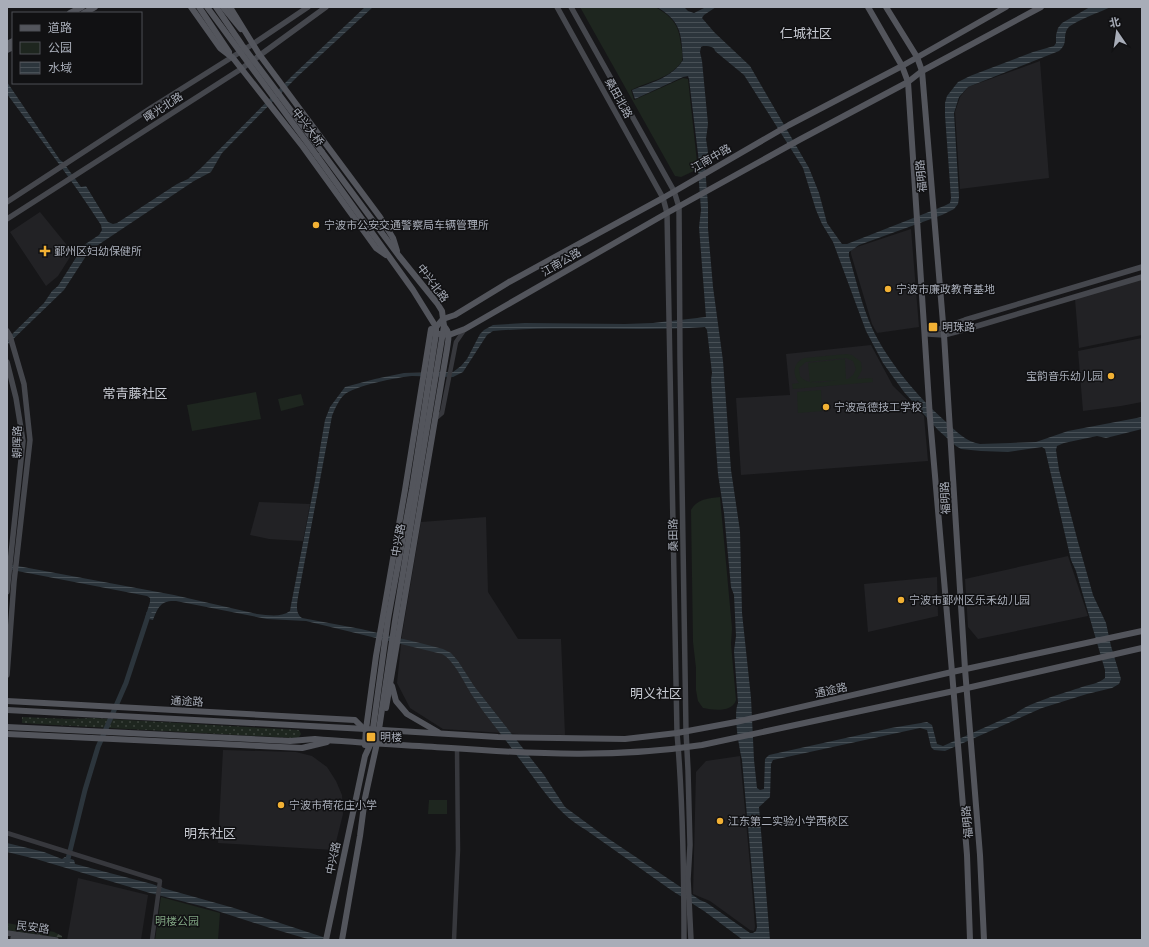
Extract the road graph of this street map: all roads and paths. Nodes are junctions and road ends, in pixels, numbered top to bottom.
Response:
1 (82, 7) edge
2 (95, 7) edge
3 (191, 7) edge
4 (200, 7) edge
5 (207, 7) edge
6 (216, 7) edge
7 (223, 7) edge
8 (230, 7) edge
9 (308, 7) edge
10 (326, 7) edge
11 (557, 7) edge
12 (571, 7) edge
13 (868, 7) edge
14 (886, 7) edge
15 (1006, 7) edge
16 (1041, 7) edge
17 (72, 12) edge
18 (86, 12) edge
19 (254, 44) junction
20 (259, 54) junction
21 (917, 57) junction
22 (233, 58) junction
23 (902, 66) junction
24 (241, 68) junction
25 (922, 71) junction
26 (908, 82) junction
27 (319, 154) junction
28 (674, 191) junction
29 (662, 198) junction
30 (7, 202) edge
31 (680, 206) junction
32 (667, 213) junction
33 (7, 219) edge
34 (399, 256) junction
35 (392, 260) junction
36 (1142, 267) edge
37 (1142, 277) edge
38 (428, 314) junction
39 (444, 323) junction
40 (436, 327) junction
41 (944, 327) junction
42 (465, 329) junction
43 (440, 334) junction
44 (925, 334) junction
45 (944, 335) junction
46 (9, 336) edge
47 (7, 362) edge
48 (434, 369) junction
49 (432, 379) junction
50 (435, 419) junction
51 (14, 551) junction
52 (11, 581) junction
53 (7, 592) edge
54 (385, 618) junction
55 (397, 623) junction
56 (1142, 631) edge
57 (1142, 648) edge
58 (389, 660) junction
59 (965, 669) junction
60 (952, 672) junction
61 (7, 675) edge
62 (391, 683) junction
63 (966, 688) junction
64 (954, 691) junction
65 (7, 701) edge
66 (7, 710) edge
67 (7, 727) edge
68 (365, 729) junction
69 (378, 730) junction
70 (686, 731) junction
71 (677, 733) junction
72 (7, 734) edge
73 (443, 734) junction
74 (335, 741) junction
75 (374, 743) junction
76 (687, 747) junction
77 (457, 749) junction
78 (678, 749) junction
79 (7, 833) edge
80 (685, 879) junction
81 (687, 905) junction
82 (7, 933) edge
83 (7, 937) edge
84 (327, 937) edge
85 (342, 938) edge
86 (28, 940) edge
87 (56, 940) edge
88 (152, 940) edge
89 (454, 940) edge
90 (684, 940) edge
91 (691, 940) edge
92 (970, 940) edge
93 (984, 940) edge

1 - 17 main road
2 - 18 main road
3 - 22 main road
4 - 22 main road
5 - 27 main road, 中兴大桥, bridge
6 - 27 main road, 中兴大桥, bridge
7 - 19 main road
8 - 19 main road
9 - 19 main road, 曙光北路
10 - 20 main road, 曙光北路
11 - 29 main road, 桑田北路
12 - 28 main road, 桑田北路
13 - 23 main road, 福明路
14 - 21 main road, 福明路
15 - 21 main road, 江南中路
16 - 25 main road
19 - 20 main road
19 - 22 main road, 曙光北路
20 - 24 main road, 曙光北路
20 - 34 main road
21 - 23 main road, 江南中路
21 - 25 main road, 福明路
22 - 24 main road
22 - 30 main road, 曙光北路
23 - 26 main road, 福明路
23 - 28 main road, 江南中路
24 - 33 main road, 曙光北路
24 - 35 main road
25 - 26 main road
25 - 41 main road, 福明路
26 - 31 main road, 江南公路
26 - 44 main road, 福明路
27 - 34 main road, 中兴大桥
27 - 35 main road, 中兴大桥
28 - 29 main road, 江南中路
28 - 31 main road, 桑田路
29 - 32 main road, 桑田路
29 - 39 main road, 江南中路
31 - 32 main road, 江南公路
31 - 70 main road, 桑田路
32 - 42 main road, 江南公路
32 - 71 main road, 桑田路
34 - 39 main road, 中兴北路
35 - 38 main road, 中兴北路
36 - 41 main road
37 - 45 main road
38 - 40 main road, 中兴北路
38 - 43 main road
39 - 40 main road, 江南中路
39 - 43 main road, 中兴路
40 - 43 main road, 江南中路
41 - 44 main road
41 - 45 main road, 福明路
42 - 43 main road, 江南公路
42 - 50 street
43 - 48 main road
43 - 48 main road, 中兴路
44 - 45 main road
44 - 60 main road, 福明路
45 - 59 main road, 福明路
46 - 51 main road, 朝晖路
47 - 51 main road, 朝晖路
48 - 49 main road, 中兴路
48 - 49 main road
49 - 50 main road
49 - 54 main road, 中兴路
49 - 55 main road, 中兴路
50 - 55 main road
51 - 52 main road, 朝晖路
52 - 53 main road, 朝晖路
52 - 61 main road, 朝晖路
54 - 58 main road, 中兴路
54 - 68 main road, 中兴路
55 - 58 main road, 中兴路
56 - 59 main road, 通途路
57 - 63 main road
58 - 62 main road, 中兴路
58 - 69 main road, 中兴路
59 - 60 main road, 通途路
59 - 63 main road, 福明路
60 - 64 main road, 福明路
60 - 70 main road, 通途路
62 - 69 main road, 中兴路
62 - 73 main road
63 - 64 main road
63 - 93 main road, 福明路
64 - 76 main road
64 - 92 main road, 福明路
65 - 68 main road, 通途路
66 - 68 main road, 通途路
67 - 74 main road
68 - 69 main road, 通途路
68 - 75 main road, 中兴路
69 - 73 main road, 通途路
69 - 75 main road, 中兴路
70 - 71 main road, 通途路
70 - 76 main road, 桑田路
71 - 73 main road, 通途路
71 - 78 main road, 桑田路
72 - 74 main road
74 - 75 main road
75 - 77 main road
75 - 84 main road, 中兴路
75 - 85 main road, 中兴路
76 - 78 main road
76 - 80 main road, 桑田路
77 - 78 main road
77 - 89 street
78 - 80 main road, 桑田路
79 - 88 street
80 - 81 main road
81 - 90 main road
81 - 91 main road
82 - 87 main road, 民安路
83 - 86 main road, 民安路

